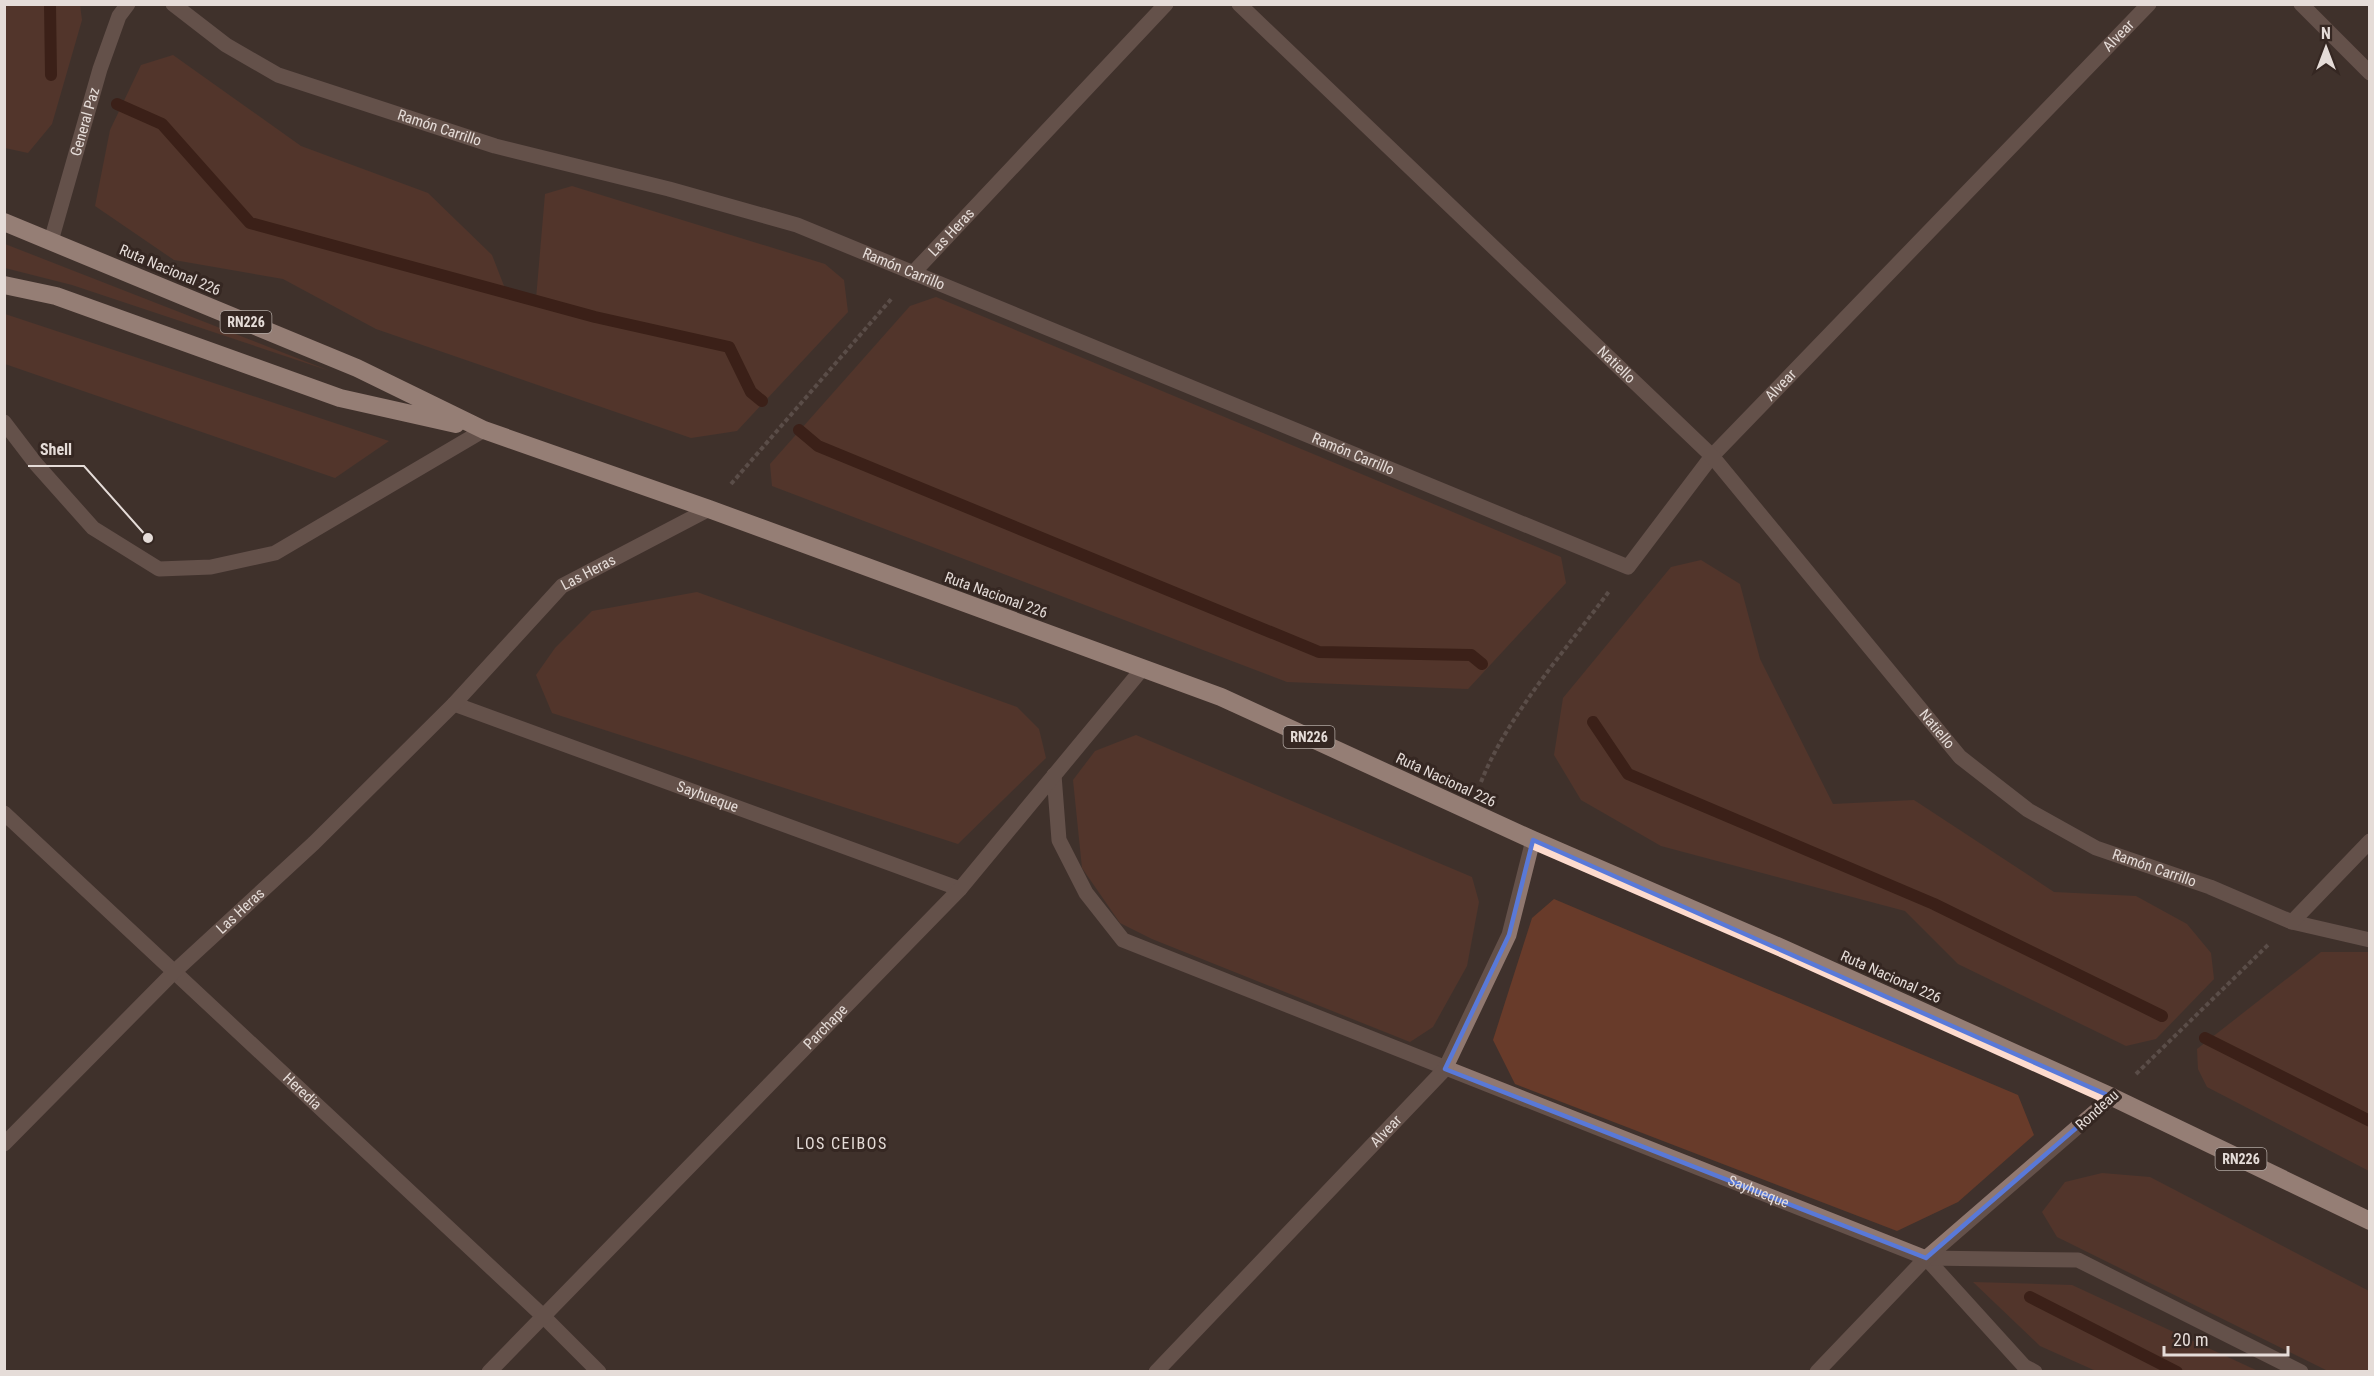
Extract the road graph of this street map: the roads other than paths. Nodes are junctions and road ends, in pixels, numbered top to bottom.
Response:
1 (128, 4) edge
2 (173, 4) edge
3 (1166, 4) edge
4 (1239, 4) edge
5 (2149, 4) edge
6 (2301, 4) edge
7 (2370, 73) edge
8 (4, 222) edge
9 (51, 241) junction
10 (913, 273) junction
11 (4, 285) edge
12 (4, 423) edge
13 (484, 430) junction
14 (1712, 456) junction
15 (708, 509) junction
16 (1628, 567) joint
17 (1143, 668) junction
18 (454, 704) junction
19 (1960, 757) joint
20 (1054, 776) junction
21 (4, 813) edge
22 (1533, 840) junction
23 (2370, 841) edge
24 (960, 889) junction
25 (2292, 922) junction
26 (2370, 940) edge
27 (174, 972) junction
28 (1445, 1069) junction
29 (2112, 1098) junction
30 (4, 1144) edge
31 (2370, 1221) edge
32 (1926, 1258) junction
33 (543, 1316) junction
34 (489, 1371) edge
35 (599, 1371) edge
36 (1156, 1371) edge
37 (1817, 1371) edge
38 (2036, 1371) edge
39 (2301, 1371) edge

1 - 9 street, General Paz
2 - 10 street, Ramón Carrillo
3 - 10 street, Las Heras
4 - 14 street, Natiello
5 - 14 street, Alvear
6 - 7 street
8 - 9 highway, Ruta Nacional 226 / RN226
9 - 13 highway, Ruta Nacional 226 / RN226
10 - 16 street, Ramón Carrillo
11 - 13 highway, Ruta Nacional 226 / RN226
12 - 13 street
13 - 15 highway, Ruta Nacional 226 / RN226
14 - 16 street, Alvear
14 - 19 street, Natiello
15 - 17 highway, Ruta Nacional 226 / RN226
15 - 18 street, Las Heras
17 - 20 street, Parchape
17 - 22 highway, Ruta Nacional 226 / RN226
18 - 24 street, Sayhueque
18 - 27 street, Las Heras
19 - 25 street, Ramón Carrillo
20 - 24 street, Parchape
20 - 28 street, Sayhueque
21 - 27 street, Heredia
22 - 28 street, Alvear
22 - 29 highway, Ruta Nacional 226 / RN226
23 - 25 street
24 - 33 street, Parchape
25 - 26 street, Ramón Carrillo
27 - 30 street, Las Heras
27 - 33 street, Heredia
28 - 32 street, Sayhueque
28 - 36 street, Alvear
29 - 31 highway, Ruta Nacional 226 / RN226
29 - 32 street, Rondeau
32 - 37 street, Rondeau
32 - 38 street, Sayhueque
32 - 39 street
33 - 34 street, Parchape
33 - 35 street, Heredia

